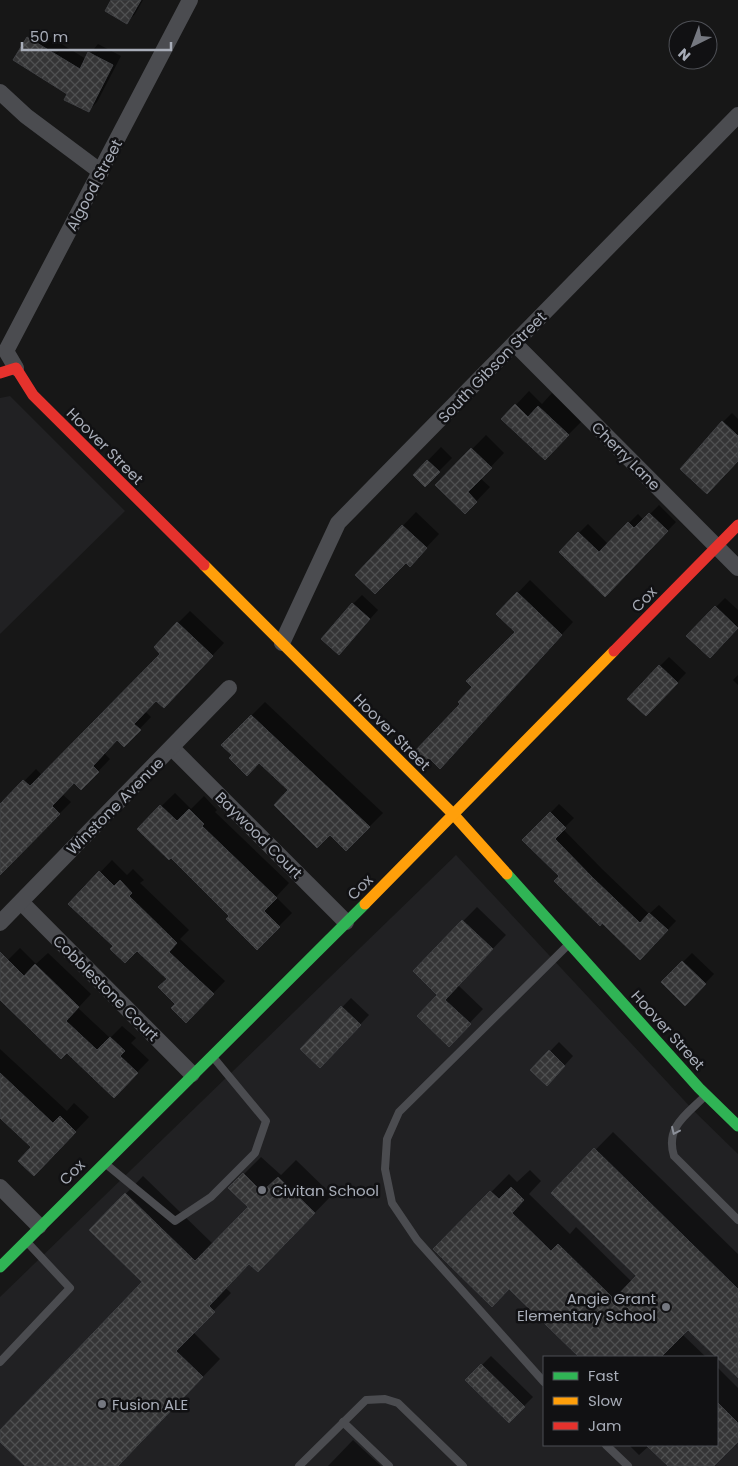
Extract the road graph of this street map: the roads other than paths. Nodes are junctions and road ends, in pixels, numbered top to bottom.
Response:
1 (190, 0) edge
2 (0, 92) edge
3 (738, 115) edge
4 (101, 172) junction
5 (515, 344) junction
6 (16, 368) junction
7 (0, 373) edge
8 (738, 525) edge
9 (717, 547) junction
10 (738, 568) edge
11 (282, 643) junction
12 (229, 688) dead end
13 (172, 748) junction
14 (454, 815) junction
15 (20, 902) junction
16 (0, 922) edge
17 (346, 922) junction
18 (570, 944) junction
19 (211, 1056) junction
20 (192, 1074) junction
21 (707, 1095) junction
22 (738, 1126) edge
23 (104, 1163) junction
24 (0, 1187) edge
25 (738, 1220) edge
26 (39, 1226) junction
27 (26, 1240) junction
28 (0, 1268) edge
29 (0, 1362) edge
30 (543, 1381) edge
31 (343, 1422) junction
32 (607, 1446) edge
33 (299, 1466) edge
34 (389, 1466) edge
35 (463, 1466) edge
36 (628, 1466) edge

1 - 4 street, Algood Street
2 - 4 street
3 - 5 street, South Gibson Street
4 - 6 street, Algood Street
5 - 9 street, Cherry Lane
5 - 11 street, South Gibson Street
6 - 7 street
6 - 11 street, Hoover Street
8 - 9 street, Cox
9 - 10 street, Cherry Lane
9 - 14 street, Cox
11 - 14 street, Hoover Street
12 - 13 street, Winstone Avenue
13 - 15 street, Winstone Avenue
13 - 17 street, Baywood Court
14 - 17 street, Cox
14 - 18 street, Hoover Street
15 - 16 street, Winstone Avenue
15 - 20 street, Cobblestone Court
17 - 19 street, Cox
18 - 21 street, Hoover Street
18 - 30 lane
19 - 20 street, Cox
19 - 23 lane
20 - 23 street, Cox
21 - 22 street, Hoover Street
21 -> 25 lane
23 - 26 street, Cox
24 - 26 street
26 - 27 street, Cox
27 - 28 street, Cox
27 - 29 lane
31 - 33 lane
31 - 34 lane
31 - 35 lane
32 - 36 lane

